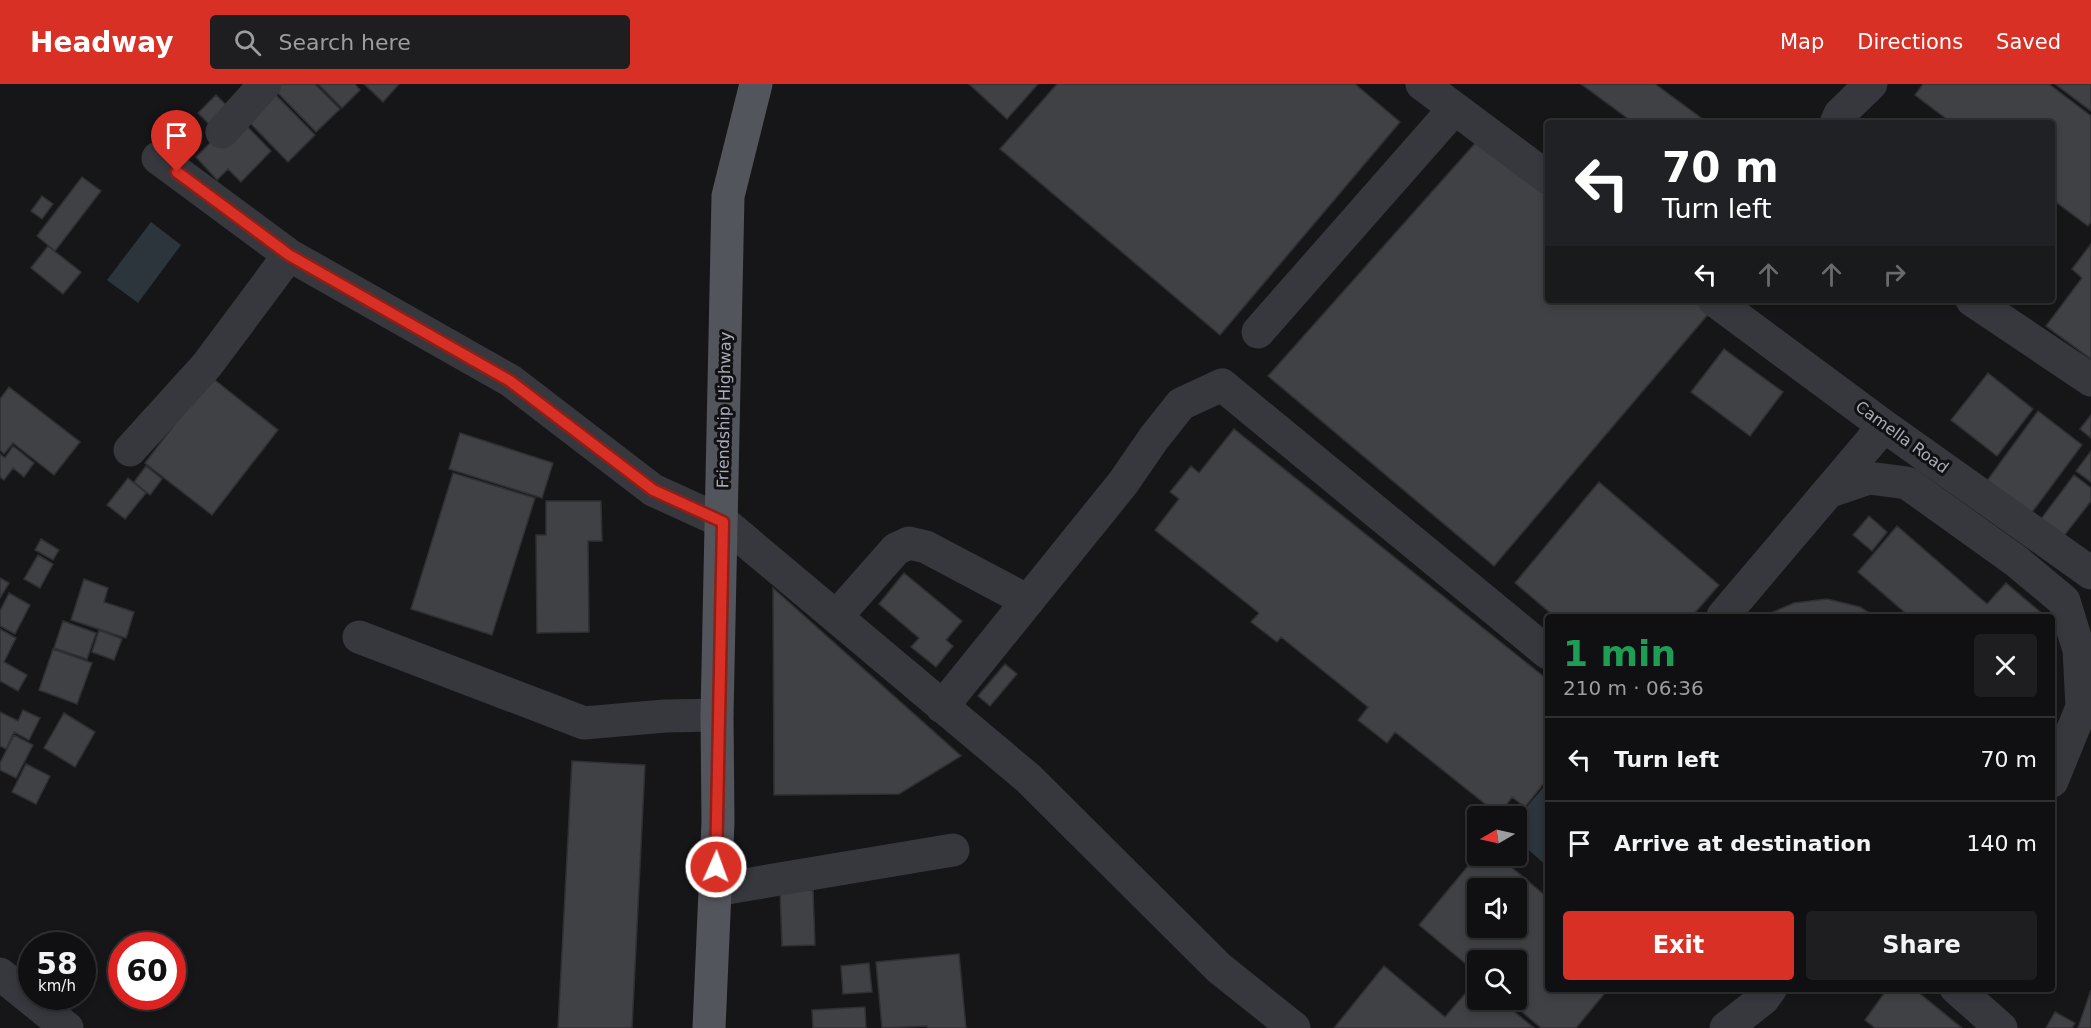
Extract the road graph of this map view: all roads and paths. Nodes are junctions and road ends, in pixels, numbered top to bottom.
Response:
1 (756, 84) edge
2 (1422, 84) edge
3 (1871, 84) edge
4 (260, 85) edge
5 (1454, 109) junction
6 (1837, 120) edge
7 (222, 132) dead end
8 (158, 158) dead end
9 (1545, 176) edge
10 (289, 255) junction
11 (1718, 303) edge
12 (1976, 303) edge
13 (1258, 332) dead end
14 (2091, 380) edge
15 (1884, 426) junction
16 (130, 450) dead end
17 (1831, 491) junction
18 (723, 522) junction
19 (2091, 573) edge
20 (1028, 601) junction
21 (1725, 614) edge
22 (836, 617) junction
23 (359, 637) dead end
24 (1545, 651) edge
25 (942, 707) junction
26 (717, 715) junction
27 (2055, 774) edge
28 (953, 850) dead end
29 (715, 890) junction
30 (0, 974) edge
31 (1768, 992) edge
32 (1960, 992) edge
33 (67, 1028) edge
34 (709, 1028) edge
35 (1294, 1028) edge
36 (1726, 1028) edge
37 (2001, 1028) edge

1 - 18 main road, Friendship Highway
2 - 5 street
3 - 6 street
4 - 7 street
5 - 9 street
5 - 13 street
8 - 10 street
10 - 16 street
10 - 18 street
11 - 15 street, Camella Road
12 - 14 street
15 - 17 street
15 - 19 street, Camella Road
17 - 21 street
17 - 27 street
18 - 22 street
18 - 26 main road, Friendship Highway
20 - 22 street
20 - 24 street
20 - 25 street
22 - 25 street
23 - 26 street
25 - 35 street
26 - 29 main road, Friendship Highway
28 - 29 street
29 - 34 main road, Friendship Highway
30 - 33 street
31 - 36 street
32 - 37 street

